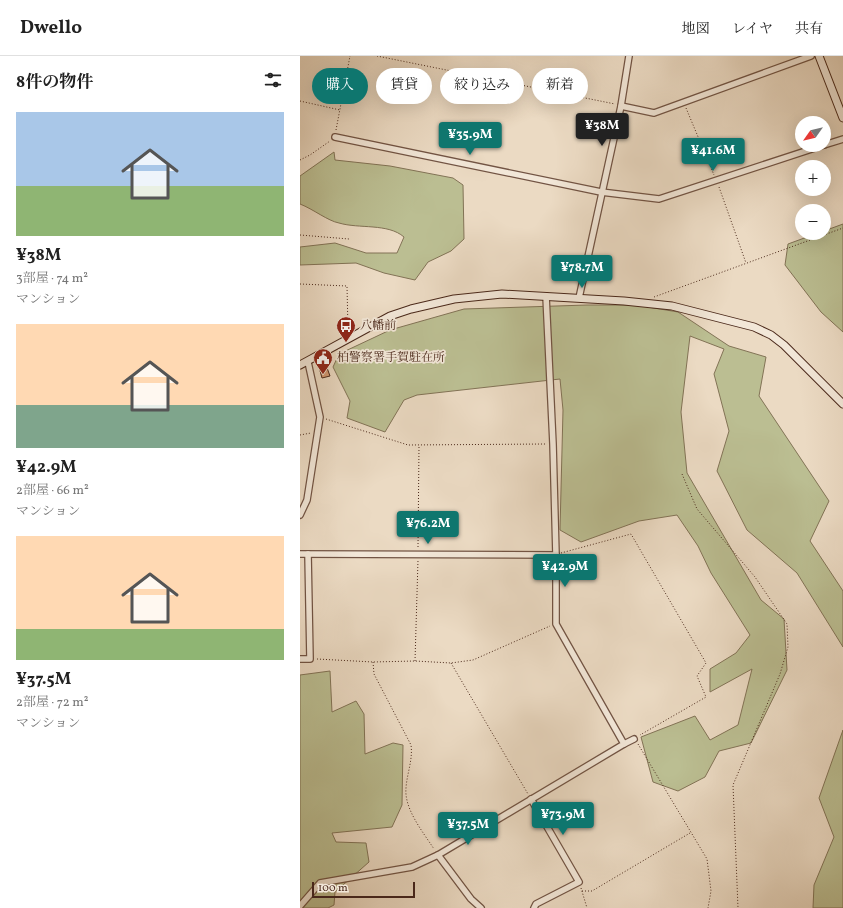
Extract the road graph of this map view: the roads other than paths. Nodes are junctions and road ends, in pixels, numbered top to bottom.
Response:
1 (629, 56) edge
2 (811, 56) edge
3 (819, 56) edge
4 (621, 106) junction
5 (843, 118) edge
6 (335, 137) road end
7 (843, 139) edge
8 (831, 143) edge
9 (803, 152) edge
10 (601, 192) junction
11 (546, 296) junction
12 (579, 298) junction
13 (308, 362) junction
14 (300, 365) edge
15 (843, 404) edge
16 (300, 515) edge
17 (300, 554) edge
18 (308, 554) junction
19 (556, 555) junction
20 (300, 660) edge
21 (634, 738) road end
22 (624, 744) junction
23 (531, 799) junction
24 (438, 855) junction
25 (300, 906) edge
26 (481, 908) edge
27 (534, 908) edge

1 - 4 street
2 - 4 street
3 - 5 street
4 - 10 street
6 - 10 street
7 - 8 street
9 - 10 street
10 - 12 street
11 - 12 street
11 - 13 street
11 - 19 street
12 - 15 street
13 - 14 street
13 - 16 street
17 - 18 street
18 - 19 street
18 - 20 street
19 - 22 street
21 - 22 street
22 - 23 street
23 - 24 street
23 - 27 street
24 - 25 street
24 - 26 street

